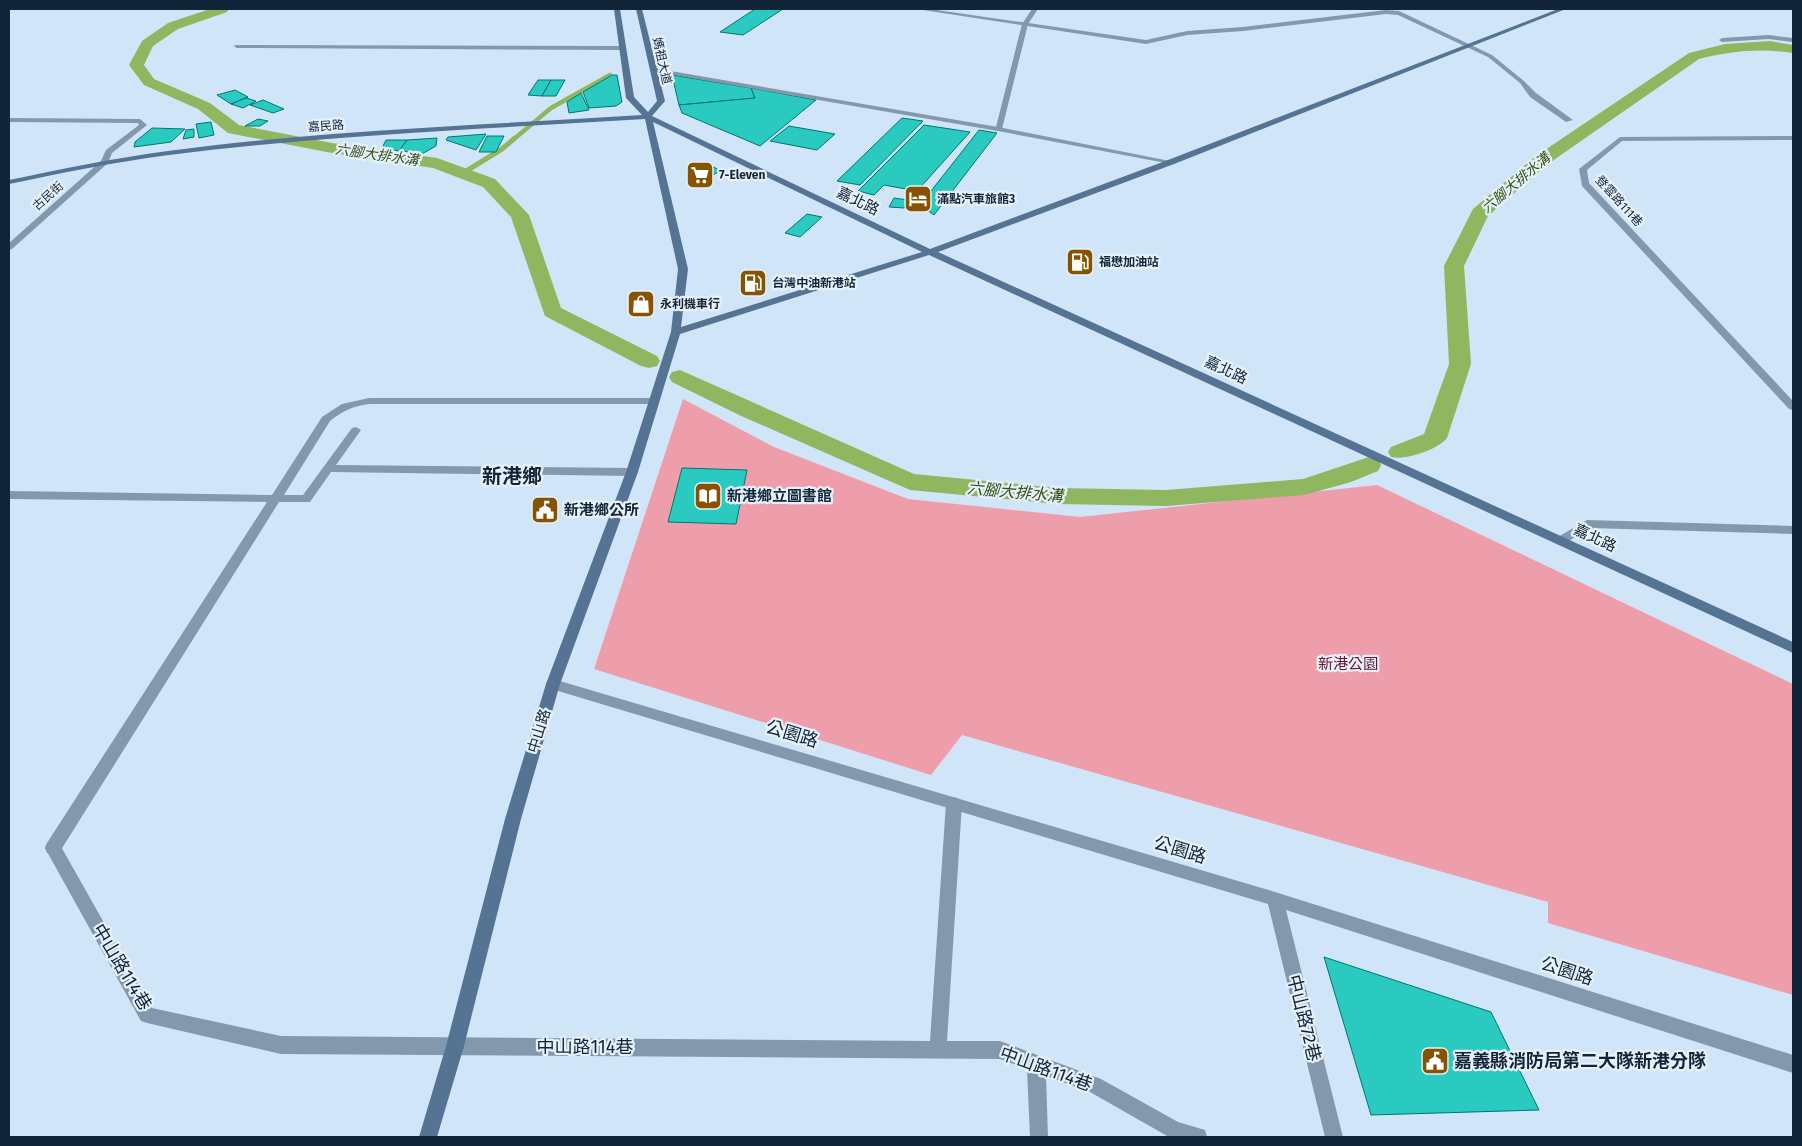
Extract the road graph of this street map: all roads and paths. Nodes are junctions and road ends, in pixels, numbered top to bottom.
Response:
1 (617, 9) edge
2 (639, 9) edge
3 (920, 9) edge
4 (1035, 9) edge
5 (1563, 9) edge
6 (1025, 24) junction
7 (1722, 40) dead end
8 (1793, 40) edge
9 (1465, 45) junction
10 (237, 46) dead end
11 (622, 48) junction
12 (652, 70) junction
13 (648, 117) junction
14 (9, 120) edge
15 (1569, 120) dead end
16 (998, 129) junction
17 (1793, 138) edge
18 (1171, 162) junction
19 (104, 163) junction
20 (9, 182) edge
21 (9, 247) edge
22 (930, 252) junction
23 (676, 332) junction
24 (654, 400) junction
25 (1793, 407) edge
26 (356, 430) dead end
27 (328, 468) junction
28 (632, 472) junction
29 (9, 495) edge
30 (276, 498) junction
31 (1793, 530) edge
32 (1562, 540) junction
33 (1793, 648) edge
34 (553, 684) junction
35 (954, 803) junction
36 (1275, 899) junction
37 (455, 1046) junction
38 (938, 1049) junction
39 (1036, 1063) junction
40 (1793, 1064) edge
41 (428, 1137) edge
42 (1039, 1137) edge
43 (1198, 1137) edge
44 (1334, 1137) edge

1 - 11 main road
2 - 12 main road, 媽祖大道
3 - 6 street
4 - 6 street
5 - 9 main road
6 - 9 street
6 - 16 street
7 - 8 street
9 - 15 street
9 - 18 main road
10 - 11 street
11 - 13 main road
12 - 13 main road, 媽祖大道
12 - 16 street
13 - 19 main road, 嘉民路
13 - 22 main road, 嘉北路
13 - 23 main road, 中山路
14 - 19 street, 古民街
16 - 18 street
17 - 25 street, 登雲路111巷
18 - 22 main road
19 - 20 main road, 嘉民路
19 - 21 street, 古民街
22 - 23 main road
22 - 32 main road, 嘉北路
23 - 24 main road, 中山路
24 - 28 main road, 中山路
24 - 30 street
26 - 27 street
27 - 28 street
27 - 30 street
28 - 34 main road, 中山路
29 - 30 street
30 - 37 street, 中山路114巷
31 - 32 street
32 - 33 main road, 嘉北路
34 - 35 street, 公園路
34 - 37 main road, 中山路
35 - 36 street, 公園路
35 - 38 street
36 - 40 street, 公園路
36 - 44 street, 中山路72巷
37 - 38 street, 中山路114巷
37 - 41 main road, 中山路
38 - 39 street, 中山路114巷
39 - 42 street
39 - 43 street, 中山路114巷

